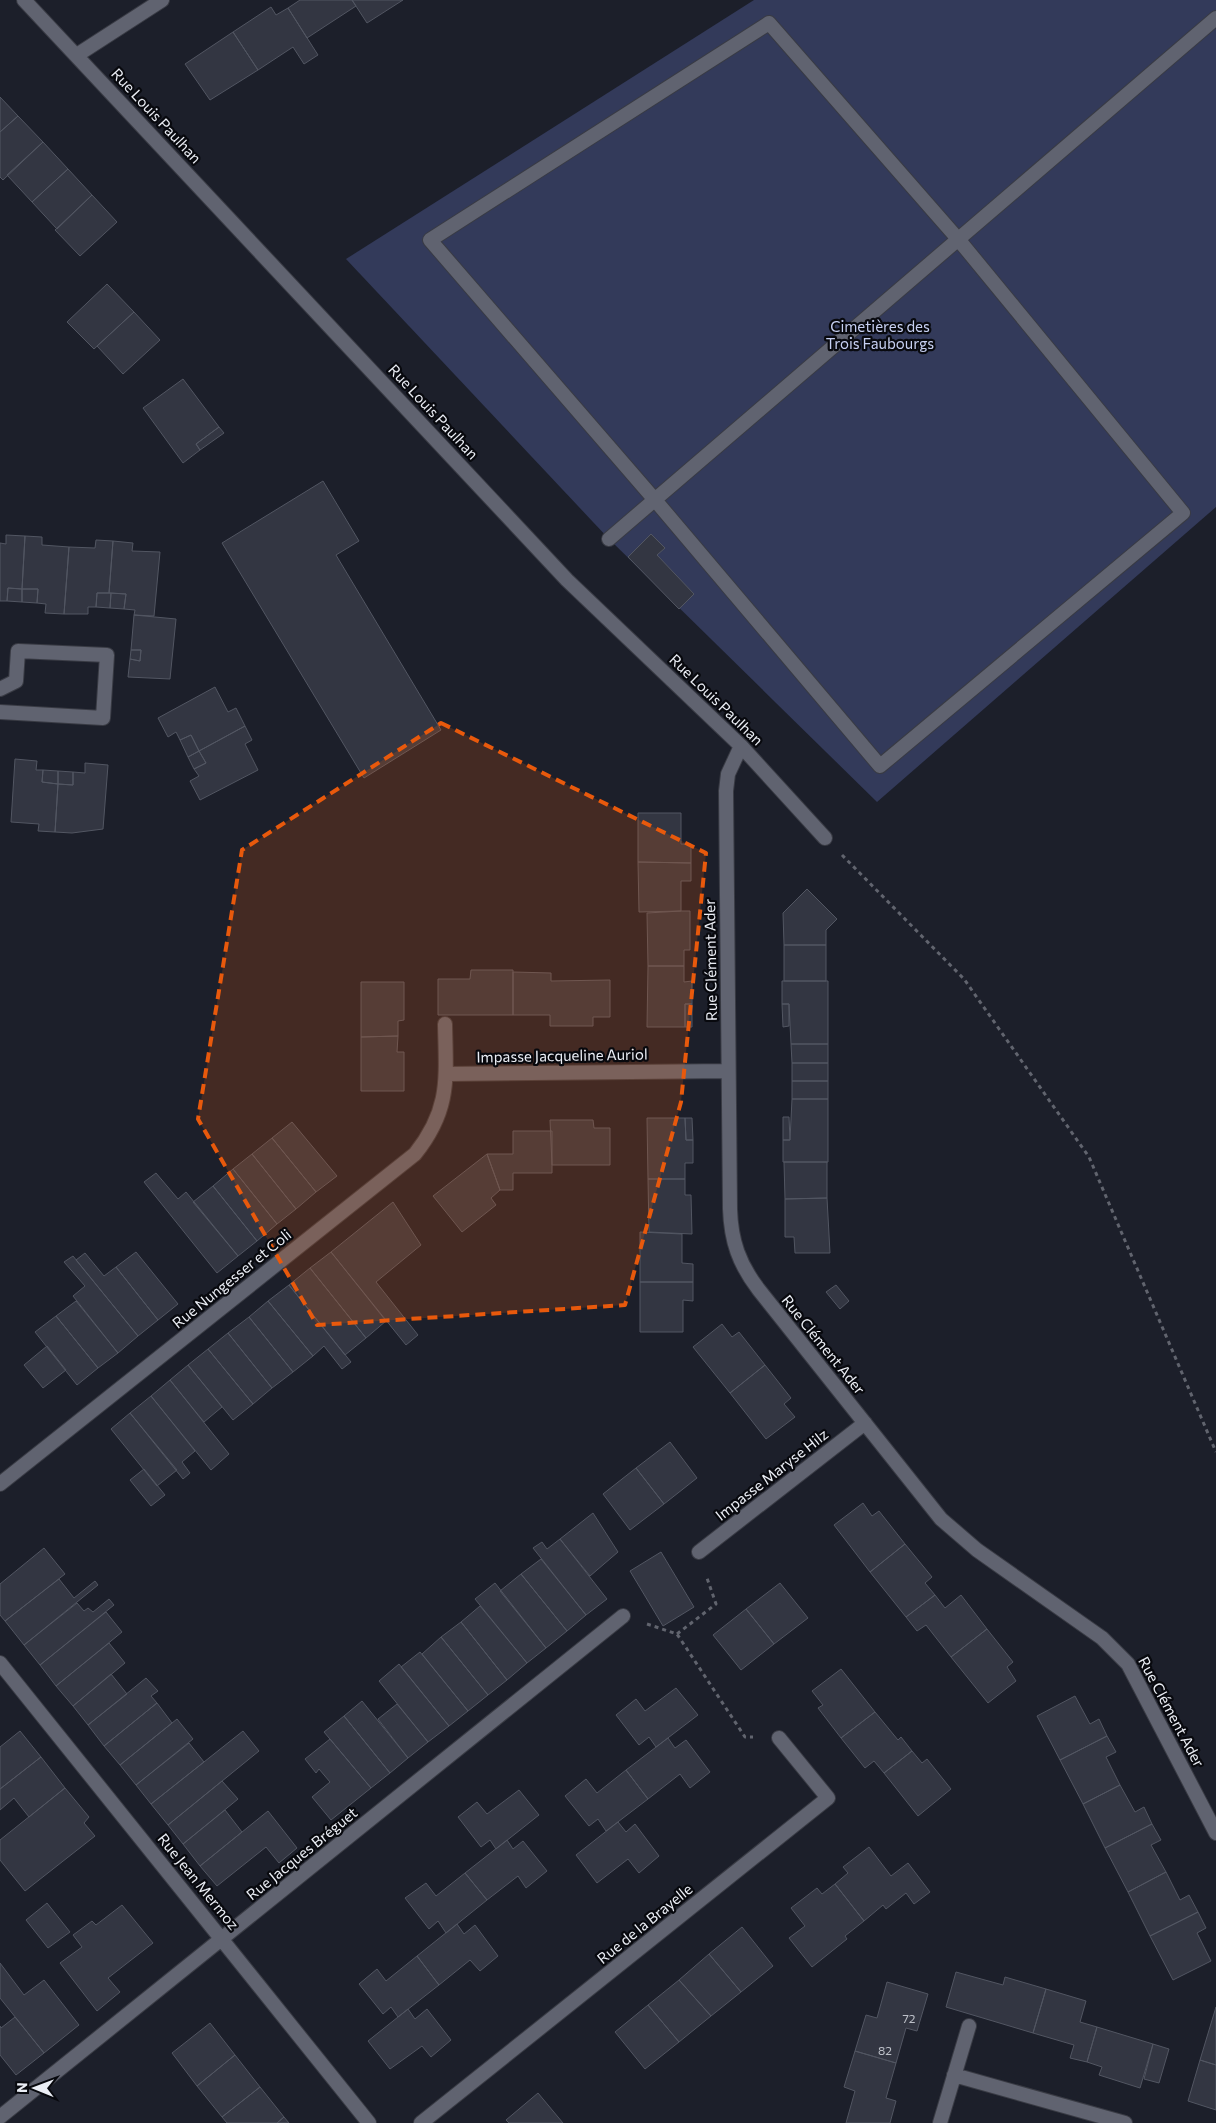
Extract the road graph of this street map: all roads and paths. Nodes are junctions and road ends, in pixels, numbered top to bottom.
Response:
1 (24, 0) edge
2 (162, 0) edge
3 (1216, 18) edge
4 (76, 55) junction
5 (958, 239) junction
6 (655, 500) junction
7 (609, 539) dead end
8 (0, 689) edge
9 (0, 712) edge
10 (741, 746) junction
11 (825, 838) joint
12 (445, 1024) dead end
13 (728, 1071) junction
14 (446, 1074) junction
15 (865, 1423) junction
16 (1216, 1452) edge
17 (0, 1484) edge
18 (699, 1552) joint
19 (622, 1616) joint
20 (677, 1634) junction
21 (0, 1663) edge
22 (779, 1738) joint
23 (1216, 1832) edge
24 (222, 1939) junction
25 (969, 2026) dead end
26 (954, 2076) junction
27 (0, 2117) edge
28 (369, 2123) edge
29 (421, 2123) edge
30 (940, 2123) edge
31 (1125, 2123) edge

1 - 4 street, Rue Louis Paulhan
2 - 4 street
3 - 5 street
4 - 10 street, Rue Louis Paulhan
5 - 6 street
5 - 6 street
5 - 6 street
6 - 7 street
8 - 9 street
10 - 11 street, Rue Louis Paulhan
10 - 13 street, Rue Clément Ader
11 - 16 path
12 - 14 street
13 - 14 street, Impasse Jacqueline Auriol
13 - 15 street, Rue Clément Ader
14 - 17 street, Rue Nungesser et Coli
15 - 18 street, Impasse Maryse Hilz
15 - 23 street, Rue Clément Ader
18 - 20 path
19 - 20 path
19 - 24 street, Rue Jacques Bréguet
20 - 22 path
21 - 24 street, Rue Jean Mermoz
22 - 29 street, Rue de la Brayelle
24 - 27 street, Rue Jacques Bréguet
24 - 28 street, Rue Jean Mermoz
25 - 26 street
26 - 30 street
26 - 31 street

